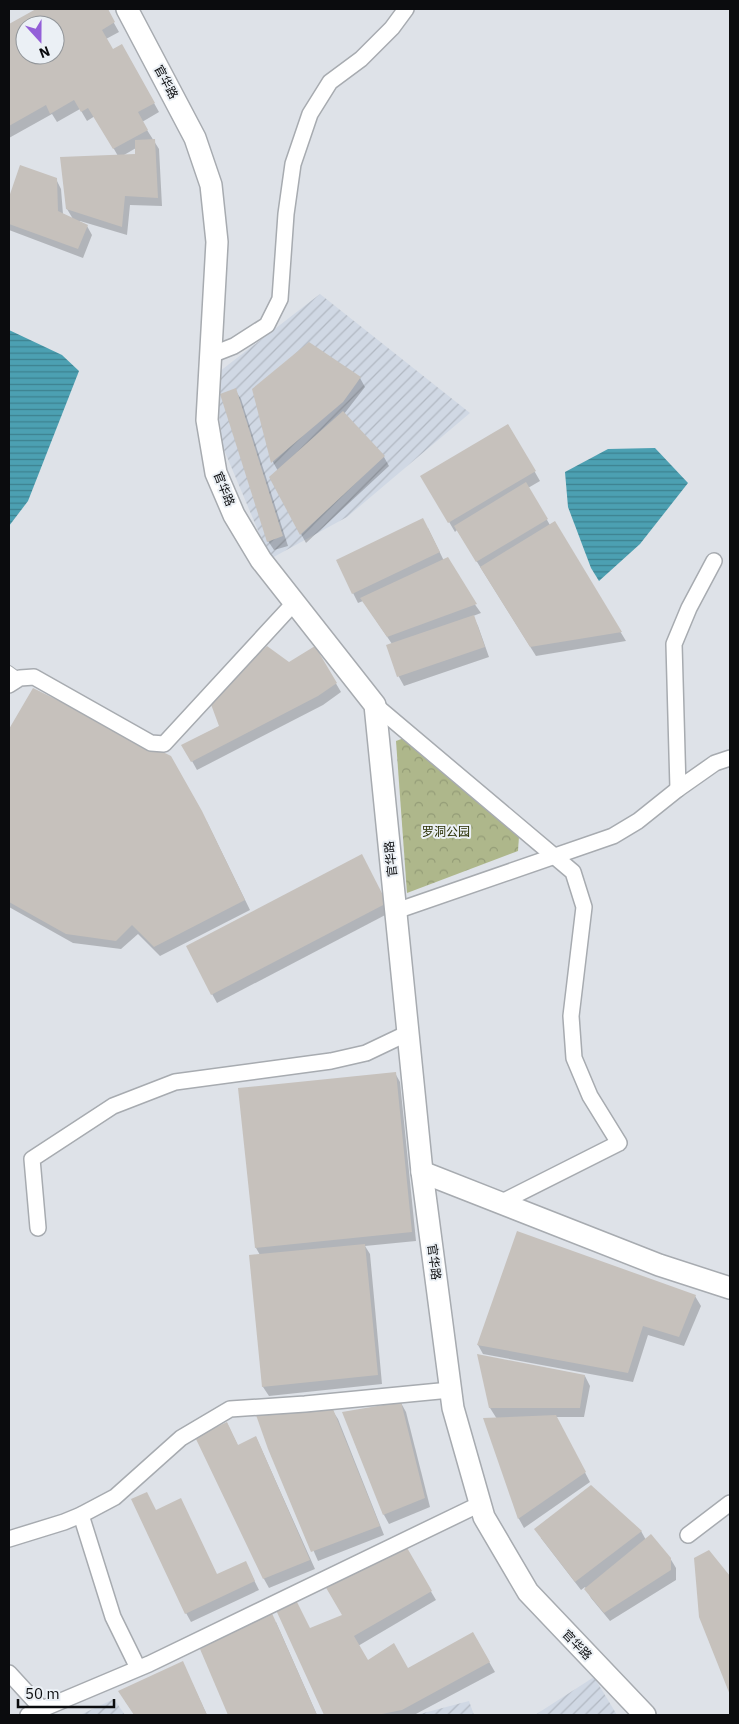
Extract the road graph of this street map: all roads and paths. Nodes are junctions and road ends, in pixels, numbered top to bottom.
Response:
1 (127, 9) edge
2 (406, 9) edge
3 (211, 355) junction
4 (714, 560) dead end
5 (294, 603) junction
6 (12, 678) edge
7 (375, 705) junction
8 (730, 758) edge
9 (678, 789) junction
10 (554, 856) junction
11 (396, 911) junction
12 (408, 1033) junction
13 (422, 1172) junction
14 (500, 1203) junction
15 (38, 1228) dead end
16 (730, 1288) edge
17 (450, 1390) junction
18 (730, 1503) edge
19 (480, 1504) junction
20 (82, 1515) junction
21 (688, 1535) dead end
22 (9, 1539) edge
23 (138, 1668) junction
24 (9, 1673) edge
25 (42, 1709) junction
26 (28, 1715) edge
27 (645, 1715) edge

1 - 3 main road, 官华路
2 - 3 street
3 - 5 main road, 官华路
4 - 9 street
5 - 6 street
5 - 7 main road, 官华路
7 - 10 street
7 - 11 main road, 官华路
8 - 9 street
9 - 10 street
10 - 11 street
10 - 14 street
11 - 12 main road, 官华路
12 - 13 main road, 官华路
12 - 15 street
13 - 14 main road
13 - 17 main road, 官华路
14 - 16 main road
17 - 19 main road, 官华路
17 - 20 street
18 - 21 street
19 - 23 street
19 - 27 main road, 官华路
20 - 22 street
20 - 23 street
23 - 25 street
24 - 25 street
25 - 26 street

